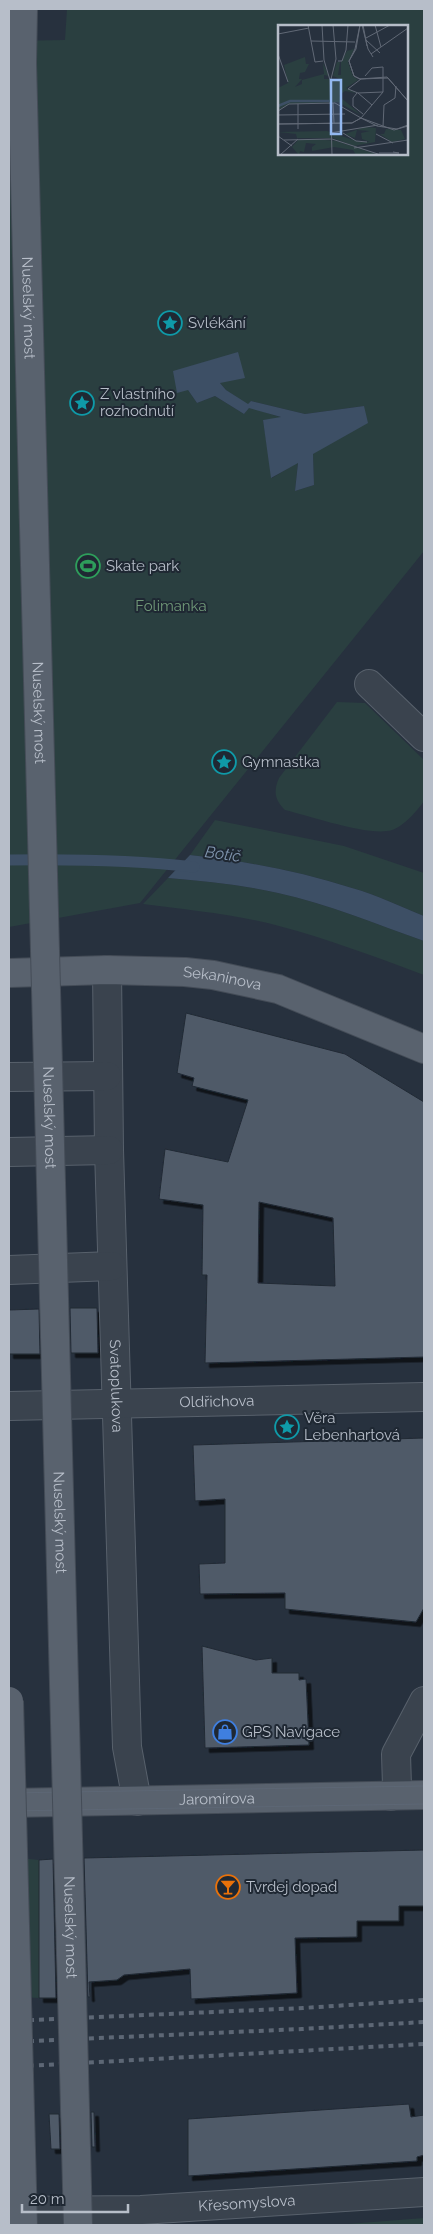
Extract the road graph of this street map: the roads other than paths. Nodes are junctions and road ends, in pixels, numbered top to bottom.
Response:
1 (23, 9) edge
2 (369, 684) dead end
3 (424, 737) edge
4 (107, 970) junction
5 (9, 973) edge
6 (424, 1049) edge
7 (108, 1076) junction
8 (9, 1077) edge
9 (109, 1150) junction
10 (9, 1152) edge
11 (112, 1266) junction
12 (9, 1270) edge
13 (424, 1397) edge
14 (116, 1404) junction
15 (9, 1406) edge
16 (9, 1701) edge
17 (424, 1701) edge
18 (424, 1795) edge
19 (391, 1796) junction
20 (137, 1801) junction
21 (9, 1803) edge
22 (424, 2192) edge
23 (9, 2211) edge
24 (23, 2225) edge
25 (78, 2225) edge

1 - 25 main road, Nuselský most, bridge
2 - 3 street
4 - 5 main road, Sekaninova
4 - 6 main road, Sekaninova
4 - 7 street, Svatoplukova
7 - 8 street
7 - 9 street, Svatoplukova
9 - 10 street
9 - 11 street, Svatoplukova
11 - 12 street
11 - 14 street, Svatoplukova
13 - 14 street, Oldřichova
14 - 15 street, Oldřichova
14 - 20 street, Svatoplukova
16 - 24 main road, bridge
17 - 19 street
18 - 19 main road, Jaromírova
19 - 20 main road, Jaromírova
20 - 21 main road, Jaromírova
22 - 23 street, Křesomyslova

